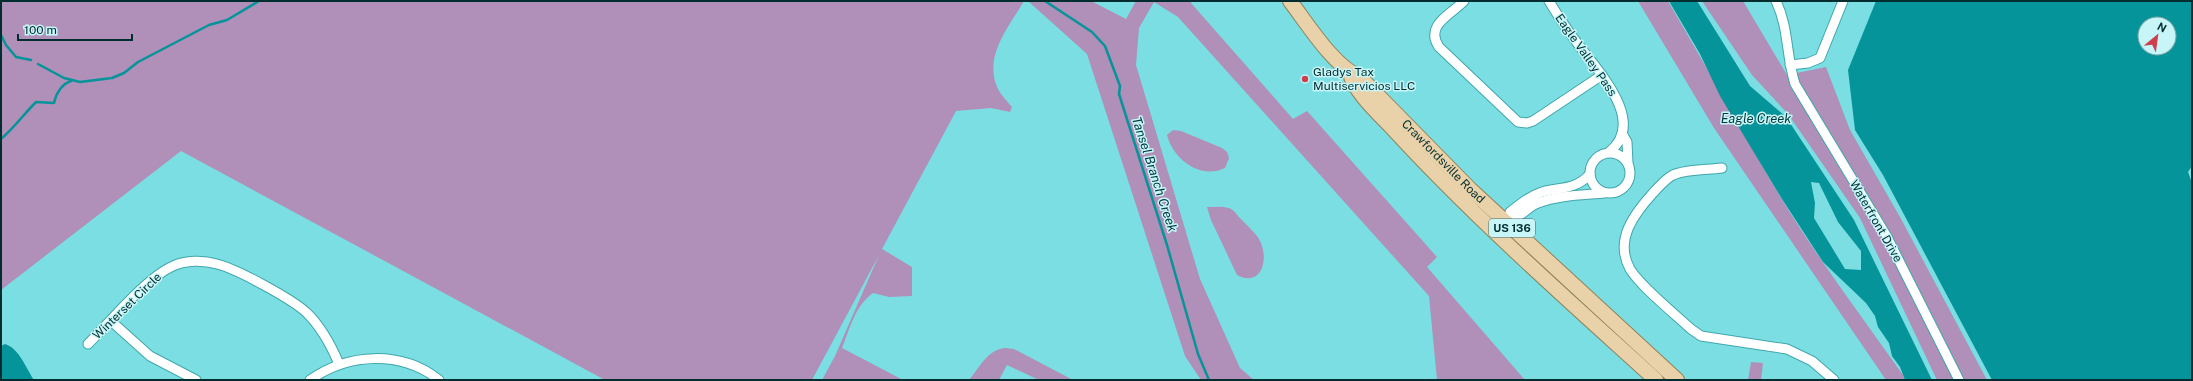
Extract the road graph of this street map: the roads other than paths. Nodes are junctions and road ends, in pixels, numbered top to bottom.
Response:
1 (1290, 1) edge
2 (1464, 1) edge
3 (1548, 1) edge
4 (1776, 1) edge
5 (1843, 1) edge
6 (1790, 65) junction
7 (1350, 73) junction
8 (1602, 76) junction
9 (1623, 135) junction
10 (1609, 152) junction
11 (1628, 164) junction
12 (1722, 168) dead end
13 (1590, 174) junction
14 (1610, 193) junction
15 (1508, 221) junction
16 (1496, 233) junction
17 (111, 321) junction
18 (88, 344) dead end
19 (339, 364) junction
20 (196, 380) edge
21 (310, 380) edge
22 (438, 380) edge
23 (1656, 380) edge
24 (1677, 380) edge
25 (1834, 380) edge
26 (1959, 380) edge

1 - 7 main road, Crawfordsville Road / US 136
2 - 8 street
3 - 8 street, Eagle Valley Pass
4 - 6 street, Waterfront Drive
5 - 6 street
6 - 26 street, Waterfront Drive
7 - 15 main road, Crawfordsville Road / US 136
7 - 16 main road, Crawfordsville Road / US 136
8 - 9 street, Eagle Valley Pass
9 - 10 street, Eagle Valley Pass
9 - 11 street, Eagle Valley Pass
10 - 11 street
10 - 13 street, Eagle Valley Pass
11 - 14 street, Eagle Valley Pass
12 - 25 street
13 - 14 street
13 - 15 street, Eagle Valley Pass
14 - 15 street, Eagle Valley Pass
15 - 16 street, Eagle Valley Pass
15 - 24 main road, Crawfordsville Road / US 136
16 - 23 main road, Crawfordsville Road / US 136
17 - 18 street, Winterset Circle
17 - 19 street, Winterset Circle
17 - 20 street
19 - 21 street
19 - 22 street

